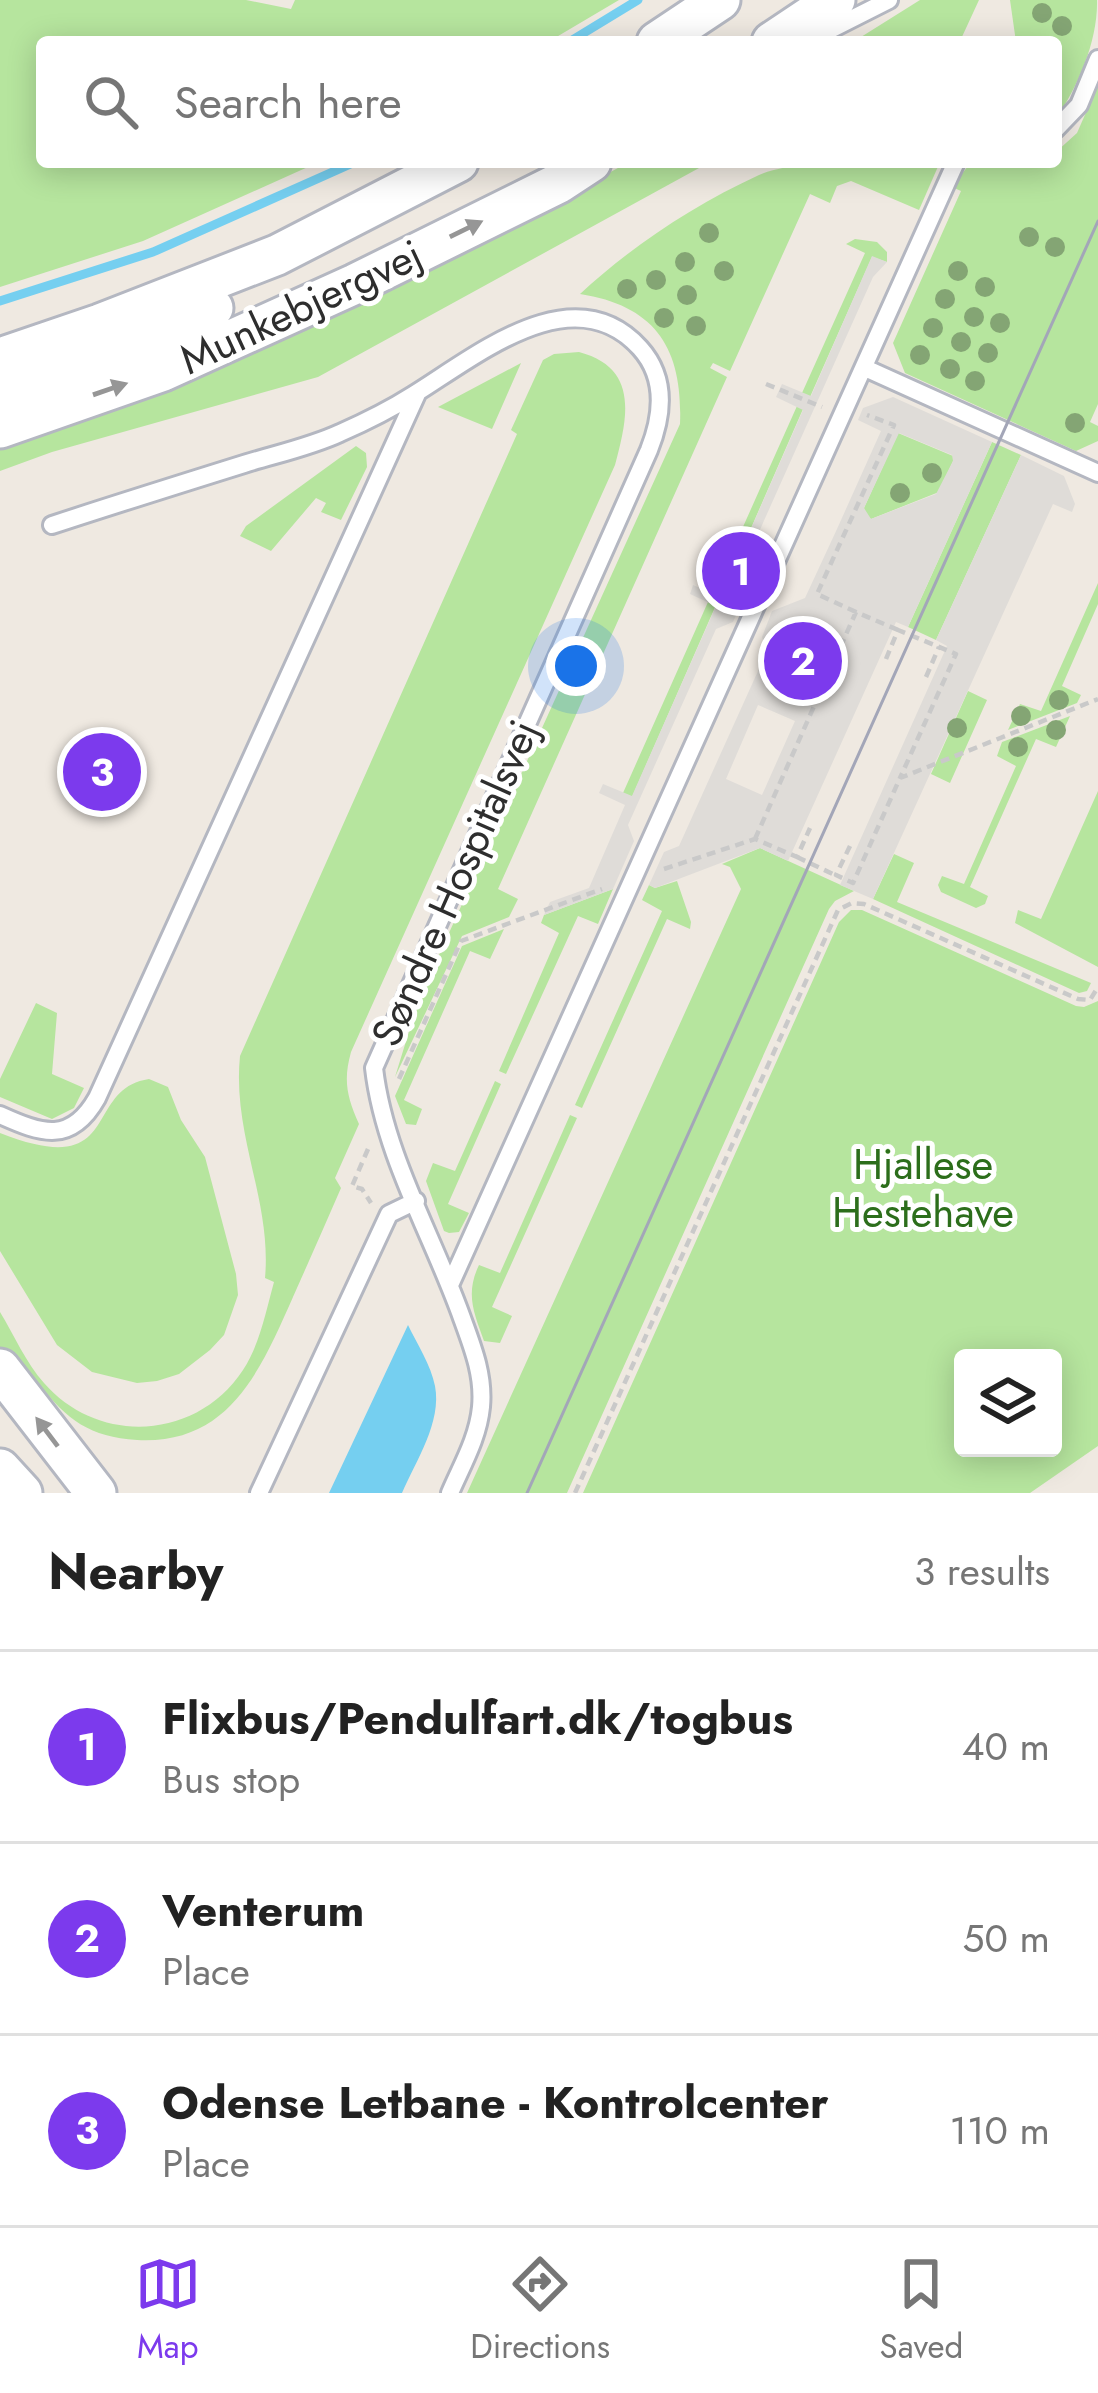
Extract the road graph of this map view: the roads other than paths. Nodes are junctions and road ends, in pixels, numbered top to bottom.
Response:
1 (720, 0) edge
2 (835, 0) edge
3 (889, 0) edge
4 (666, 36) edge
5 (781, 36) edge
6 (818, 36) edge
7 (1098, 59) edge
8 (1062, 122) edge
9 (446, 168) edge
10 (582, 168) edge
11 (953, 168) edge
12 (277, 255) junction
13 (0, 358) edge
14 (865, 368) junction
15 (0, 390) edge
16 (418, 393) junction
17 (0, 428) edge
18 (1098, 473) edge
19 (52, 525) dead end
20 (0, 1115) edge
21 (416, 1201) junction
22 (451, 1285) junction
23 (0, 1369) edge
24 (0, 1469) edge
25 (22, 1493) edge
26 (96, 1493) edge
27 (259, 1493) edge
28 (450, 1493) edge

1 - 4 street
2 - 5 street
3 - 6 lane
7 - 8 lane
9 - 12 street, Munkebjergvej
17 -> 10 street, Munkebjergvej
11 - 14 lane
12 - 13 street, Munkebjergvej
12 - 15 street
14 - 18 lane
14 - 22 lane
16 - 19 lane, Søndre Hospitalsvej
16 - 20 lane
16 - 21 lane, Søndre Hospitalsvej
21 - 22 lane, Søndre Hospitalsvej
21 - 27 lane
22 - 28 lane, Søndre Hospitalsvej
26 -> 23 street
24 - 25 street

